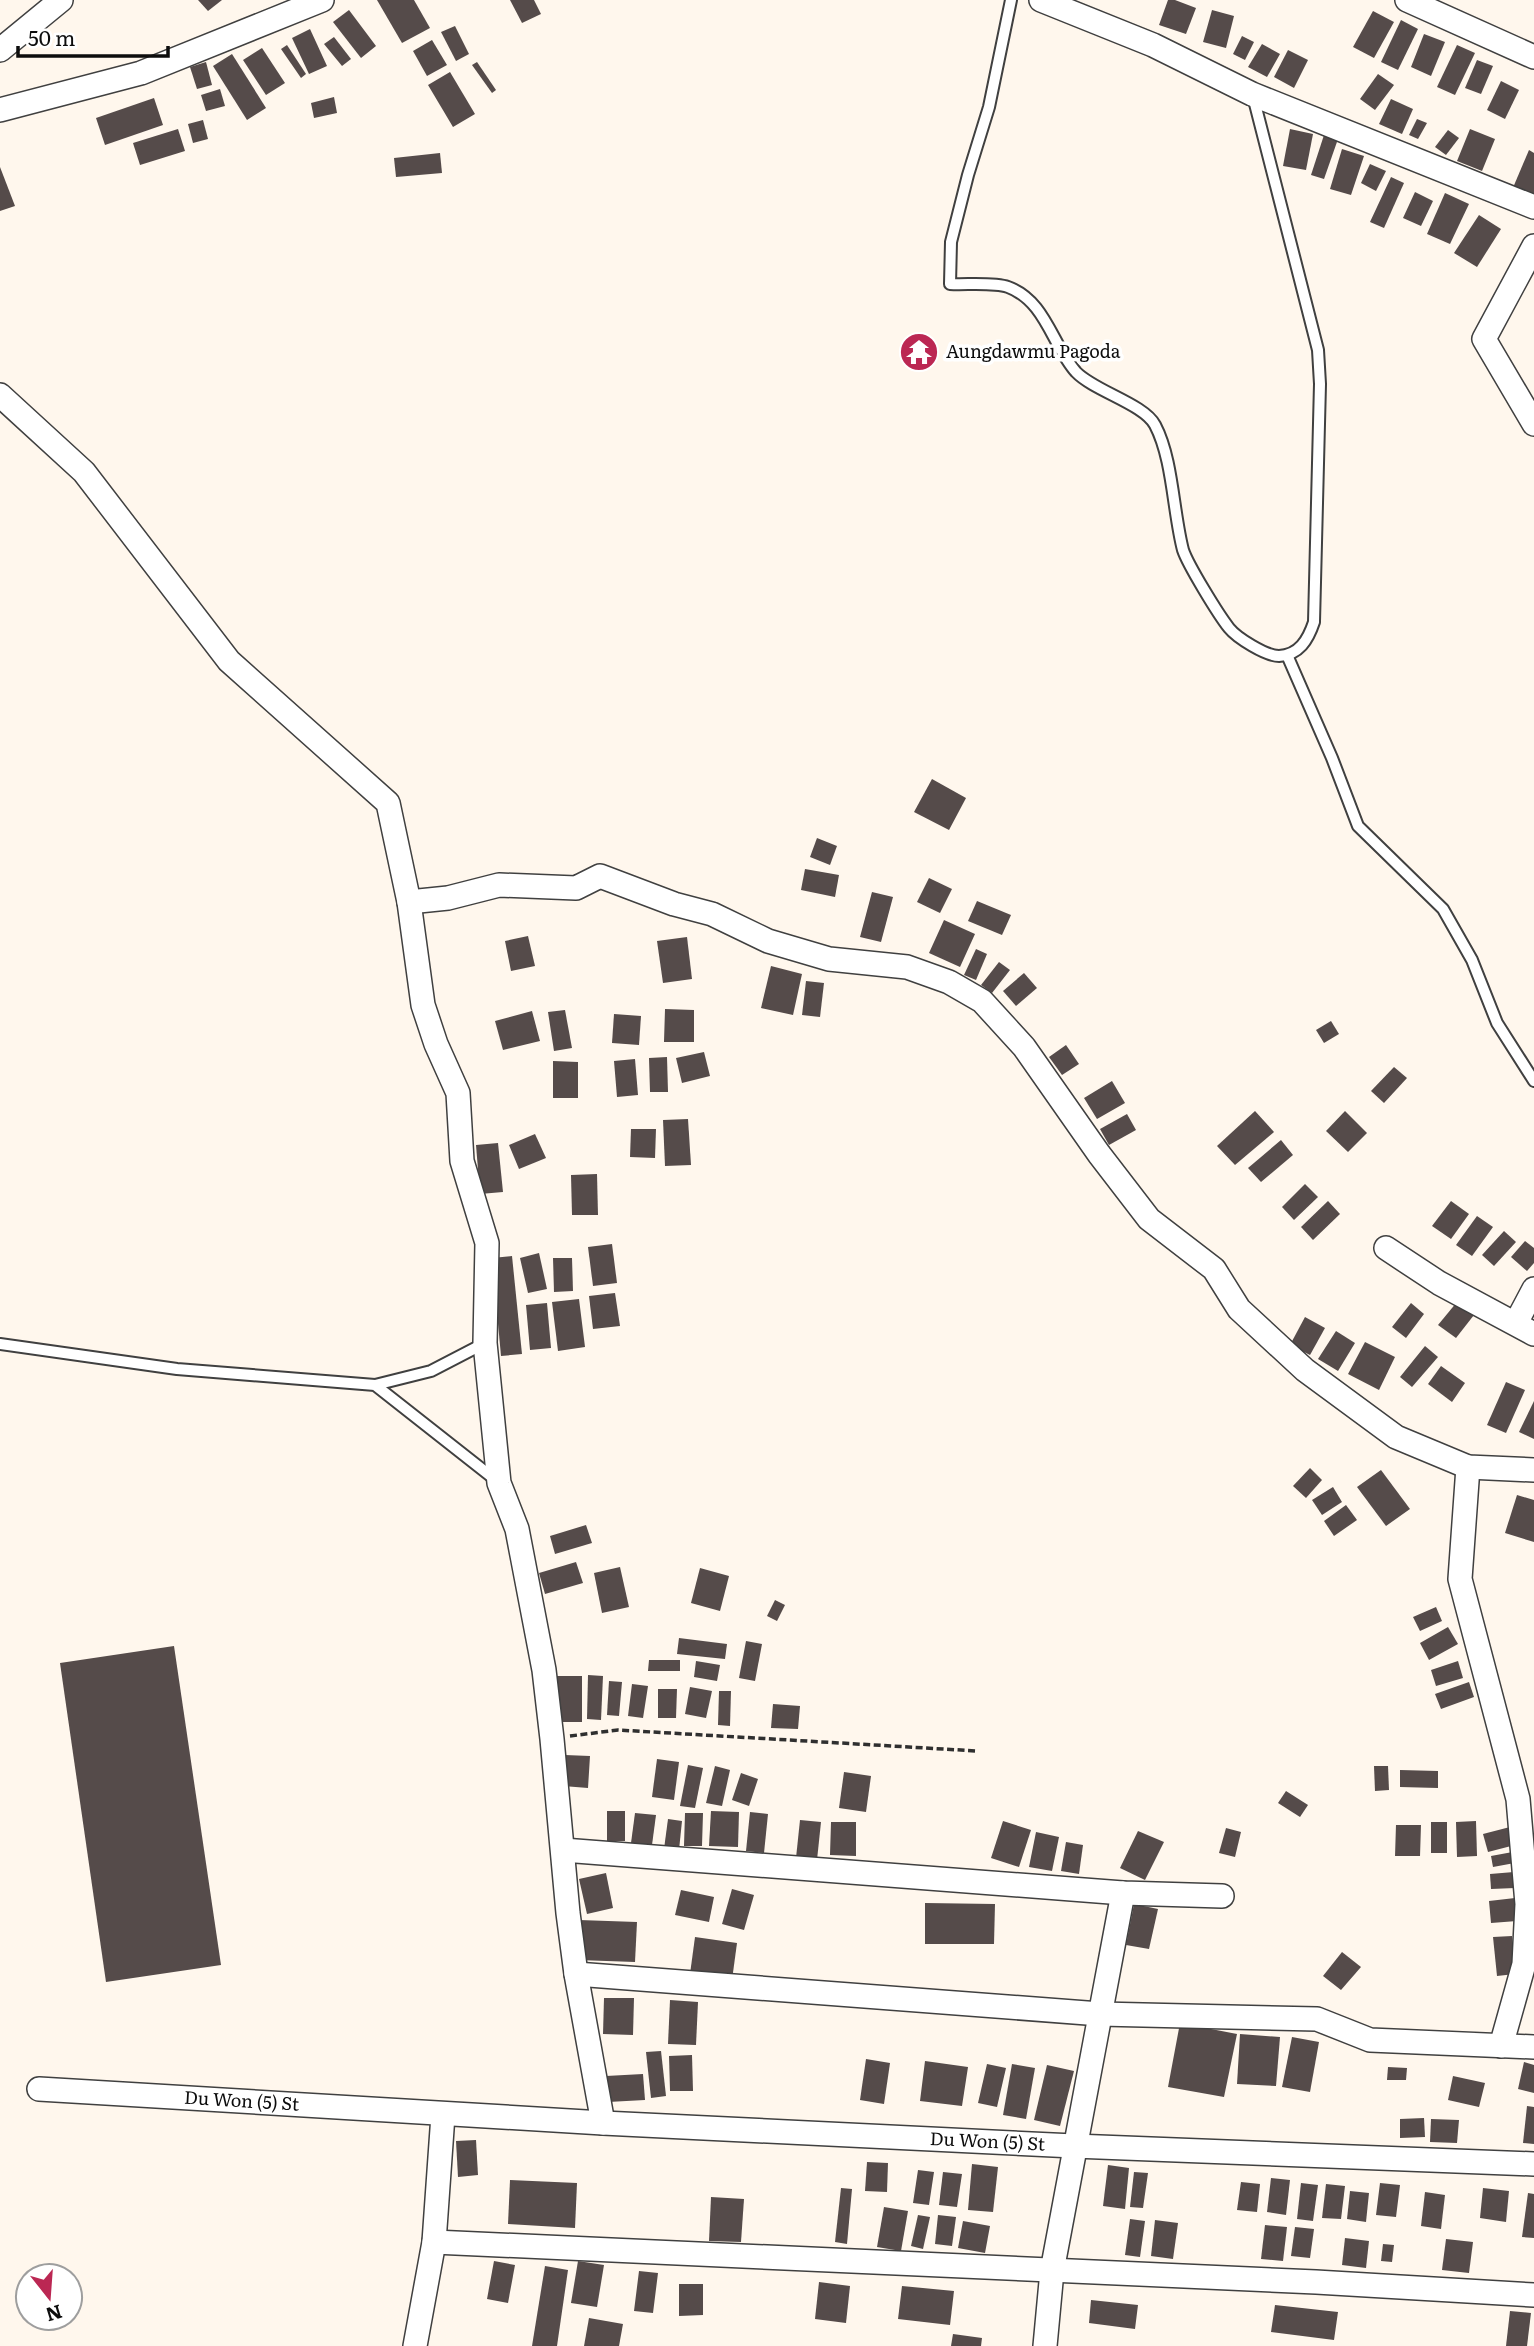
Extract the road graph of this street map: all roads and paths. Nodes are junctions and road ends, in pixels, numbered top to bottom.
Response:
1 (61, 0) edge
2 (323, 0) edge
3 (1011, 0) edge
4 (1041, 0) edge
5 (1407, 0) edge
6 (0, 50) edge
7 (1534, 57) edge
8 (1252, 94) junction
9 (0, 110) edge
10 (1534, 207) edge
11 (1534, 246) edge
12 (0, 396) edge
13 (1534, 424) edge
14 (1287, 655) junction
15 (409, 902) junction
16 (1534, 1081) edge
17 (1387, 1248) dead end
18 (1534, 1289) edge
19 (1525, 1328) edge
20 (485, 1343) junction
21 (0, 1345) edge
22 (375, 1385) junction
23 (1468, 1467) junction
24 (1534, 1470) edge
25 (499, 1483) junction
26 (552, 1739) junction
27 (977, 1751) dead end
28 (1526, 1798) edge
29 (563, 1850) junction
30 (1123, 1893) junction
31 (1222, 1896) dead end
32 (1530, 1904) edge
33 (576, 1974) junction
34 (1100, 2014) junction
35 (1500, 2046) junction
36 (1534, 2047) edge
37 (38, 2089) dead end
38 (443, 2115) junction
39 (603, 2123) junction
40 (1074, 2146) junction
41 (1534, 2164) edge
42 (434, 2242) junction
43 (1052, 2271) junction
44 (1534, 2295) edge
45 (415, 2346) edge
46 (1045, 2346) edge

1 - 6 street
2 - 9 street
3 - 14 lane
4 - 8 street
5 - 7 street
8 - 10 street
8 - 14 lane
11 - 13 street
12 - 15 street
14 - 16 lane
15 - 20 street
15 - 23 street
17 - 19 street
18 - 19 street
20 - 22 lane
20 - 25 street
21 - 22 lane
22 - 25 lane
23 - 24 street
23 - 28 street
25 - 26 street
26 - 27 path
26 - 29 street
28 - 32 street
29 - 30 street
29 - 33 street
30 - 31 street
30 - 34 street
32 - 35 street
33 - 34 street
33 - 39 street
34 - 35 street
34 - 40 street
35 - 36 street
37 - 38 street, Du Won (5) St
38 - 39 street, Du Won (5) St
38 - 42 street
39 - 40 street, Du Won (5) St
40 - 41 street, Du Won (5) St
40 - 43 street
42 - 43 street
42 - 45 street
43 - 44 street
43 - 46 street

